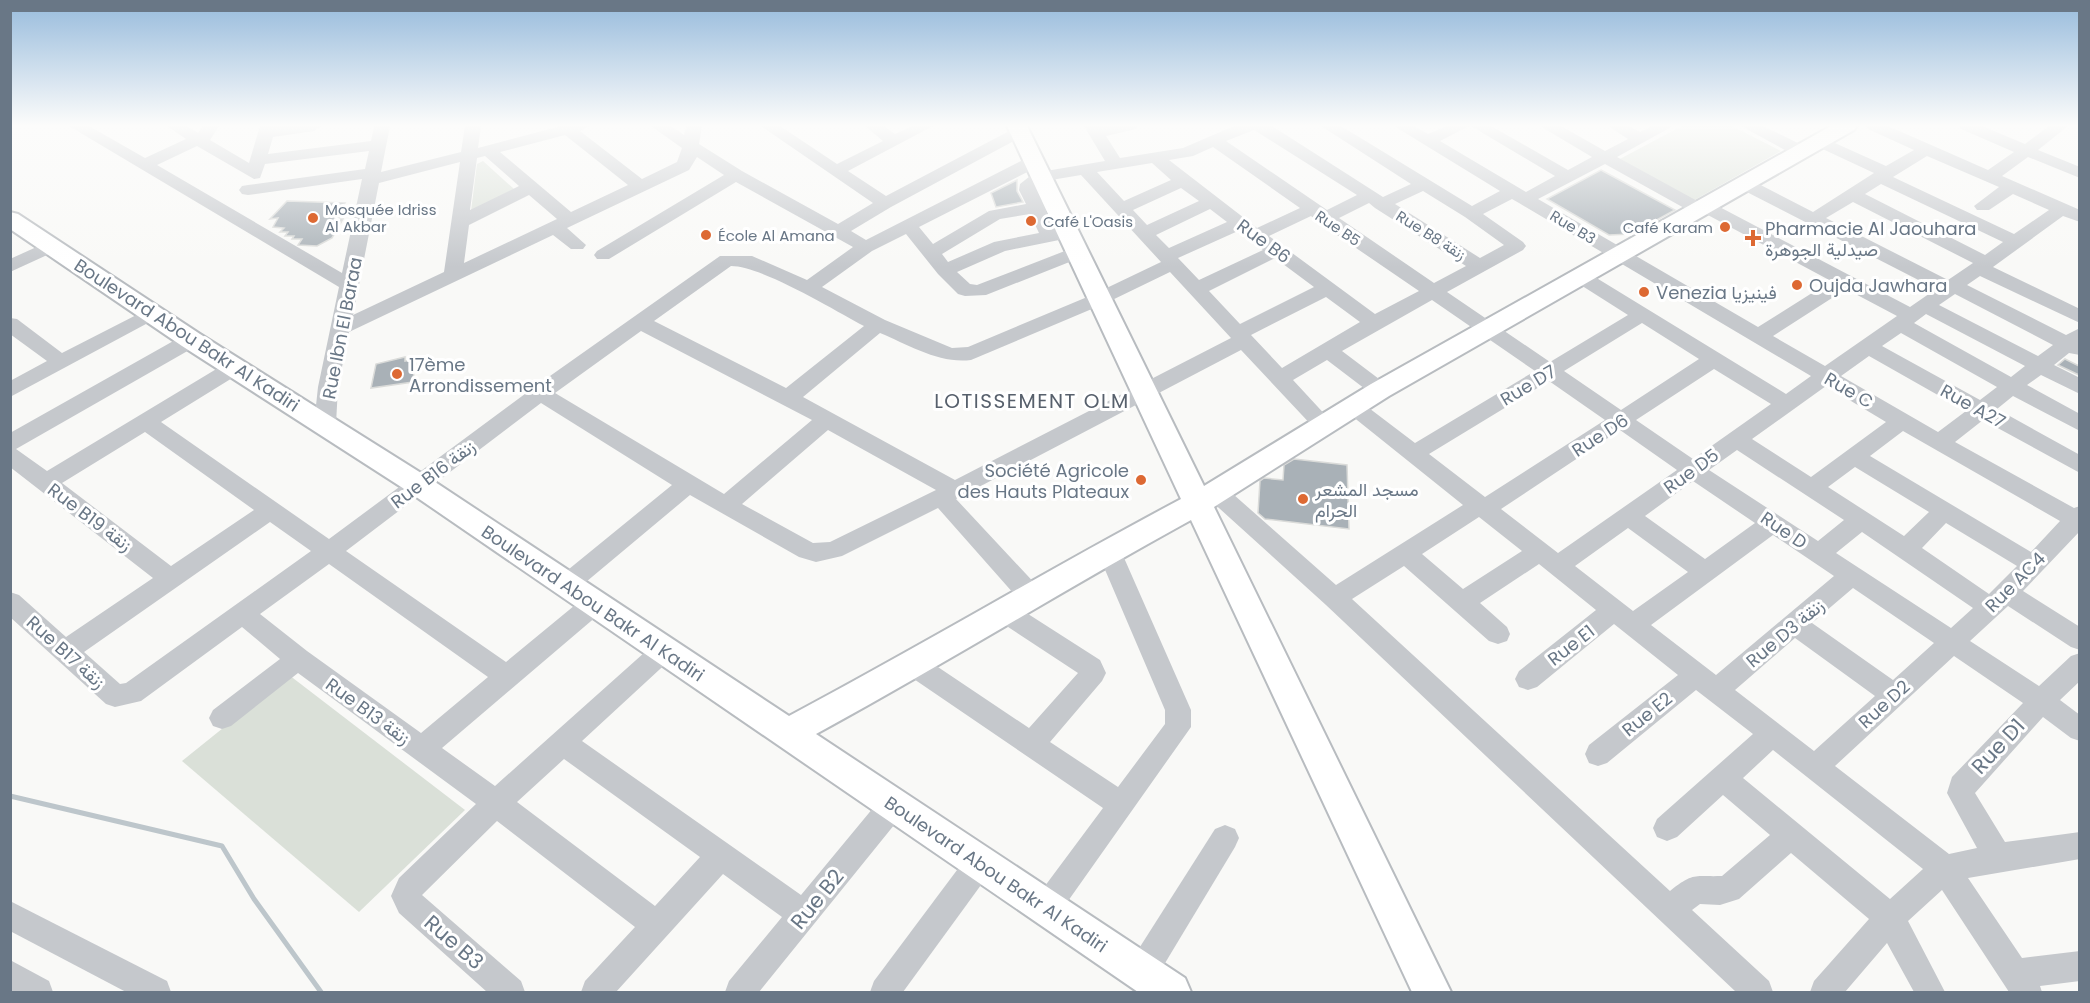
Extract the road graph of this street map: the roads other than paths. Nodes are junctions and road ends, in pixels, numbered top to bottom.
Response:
1 (157, 173) edge
2 (254, 173) edge
3 (372, 173) edge
4 (390, 173) edge
5 (466, 173) edge
6 (514, 173) edge
7 (625, 173) edge
8 (668, 173) edge
9 (732, 173) edge
10 (839, 173) edge
11 (939, 173) edge
12 (1029, 173) edge
13 (1038, 173) edge
14 (1089, 173) edge
15 (1173, 173) edge
16 (1260, 173) edge
17 (1333, 173) edge
18 (1406, 173) edge
19 (1481, 173) edge
20 (1561, 173) edge
21 (1573, 173) edge
22 (1635, 173) edge
23 (1764, 173) edge
24 (1881, 173) edge
25 (1888, 173) edge
26 (1967, 173) edge
27 (1979, 173) edge
28 (1996, 173) edge
29 (736, 175) junction
30 (1884, 175) junction
31 (1567, 176) junction
32 (371, 177) junction
33 (1990, 177) junction
34 (1183, 181) junction
35 (1954, 181) dead end
36 (1425, 184) junction
37 (1745, 184) junction
38 (640, 186) junction
39 (531, 187) junction
40 (2011, 187) junction
41 (248, 190) junction
42 (1852, 194) junction
43 (969, 195) junction
44 (1519, 195) junction
45 (1376, 200) junction
46 (1212, 202) junction
47 (885, 203) junction
48 (1045, 206) junction
49 (1983, 206) dead end
50 (1122, 208) junction
51 (1703, 209) junction
52 (1471, 213) junction
53 (2071, 213) edge
54 (1318, 214) junction
55 (994, 215) junction
56 (10, 219) edge
57 (1813, 219) junction
58 (238, 221) junction
59 (460, 222) junction
60 (561, 223) junction
61 (1240, 223) junction
62 (909, 226) junction
63 (838, 232) junction
64 (1145, 233) junction
65 (1256, 235) junction
66 (1064, 241) junction
67 (2016, 242) junction
68 (577, 245) dead end
69 (52, 246) junction
70 (866, 246) junction
71 (1000, 246) junction
72 (1277, 250) junction
73 (932, 252) junction
74 (603, 255) dead end
75 (1621, 256) junction
76 (1170, 260) junction
77 (1984, 265) junction
78 (10, 266) edge
79 (1480, 266) junction
80 (945, 270) junction
81 (1026, 273) junction
82 (453, 274) junction
83 (1583, 278) junction
84 (1845, 281) junction
85 (349, 285) junction
86 (1952, 287) junction
87 (809, 288) junction
88 (1328, 288) junction
89 (1197, 289) junction
90 (1433, 292) junction
91 (1099, 299) junction
92 (152, 313) junction
93 (1642, 315) junction
94 (1912, 316) junction
95 (2079, 317) edge
96 (640, 322) junction
97 (1374, 323) junction
98 (10, 324) edge
99 (878, 325) junction
100 (341, 328) junction
101 (1489, 328) junction
102 (1241, 336) junction
103 (1758, 336) junction
104 (191, 340) junction
105 (2076, 342) edge
106 (1867, 346) junction
107 (1327, 350) junction
108 (1714, 359) junction
109 (61, 362) junction
110 (2040, 366) junction
111 (235, 367) junction
112 (1550, 372) junction
113 (1826, 376) junction
114 (1280, 379) junction
115 (2012, 387) junction
116 (2079, 387) edge
117 (10, 390) edge
118 (1380, 390) junction
119 (1144, 392) junction
120 (540, 393) junction
121 (788, 398) junction
122 (1786, 405) junction
123 (1354, 406) junction
124 (1982, 411) junction
125 (827, 419) junction
126 (1622, 421) junction
127 (1902, 421) junction
128 (146, 422) junction
129 (325, 424) junction
130 (2079, 424) edge
131 (1323, 425) junction
132 (1736, 439) junction
133 (10, 443) edge
134 (1939, 443) junction
135 (1413, 454) junction
136 (10, 455) edge
137 (1855, 457) junction
138 (2079, 465) edge
139 (1693, 470) junction
140 (45, 483) junction
141 (688, 484) junction
142 (419, 485) junction
143 (1811, 488) junction
144 (948, 494) junction
145 (1207, 498) junction
146 (726, 505) junction
147 (1482, 507) junction
148 (272, 509) junction
149 (1944, 511) junction
150 (1628, 516) junction
151 (2078, 519) edge
152 (1861, 520) junction
153 (1772, 523) junction
154 (1906, 549) junction
155 (329, 551) junction
156 (1109, 551) junction
157 (1406, 554) junction
158 (1818, 554) junction
159 (1547, 559) junction
160 (2034, 565) junction
161 (1706, 572) junction
162 (1852, 575) junction
163 (171, 579) junction
164 (566, 585) junction
165 (1031, 596) junction
166 (1335, 598) junction
167 (1467, 600) junction
168 (1998, 600) junction
169 (10, 602) edge
170 (595, 603) junction
171 (1005, 612) junction
172 (243, 614) junction
173 (1623, 618) junction
174 (1796, 625) junction
175 (1498, 634) dead end
176 (2079, 640) edge
177 (1952, 642) junction
178 (66, 651) junction
179 (663, 651) junction
180 (298, 660) junction
181 (2079, 664) edge
182 (914, 665) junction
183 (1696, 675) junction
184 (507, 677) junction
185 (1528, 679) dead end
186 (1716, 691) junction
187 (124, 696) joint
188 (1894, 696) junction
189 (2041, 701) junction
190 (222, 718) dead end
191 (2079, 730) edge
192 (786, 734) junction
193 (1772, 734) junction
194 (563, 743) junction
195 (1032, 744) junction
196 (421, 749) junction
197 (1599, 754) dead end
198 (1815, 767) junction
199 (1723, 778) junction
200 (496, 803) junction
201 (893, 805) junction
202 (1122, 805) junction
203 (1667, 828) dead end
204 (1790, 835) junction
205 (1225, 838) dead end
206 (2079, 845) edge
207 (721, 855) junction
208 (1998, 857) junction
209 (979, 864) junction
210 (1945, 869) junction
211 (1046, 908) junction
212 (1671, 909) junction
213 (10, 915) edge
214 (804, 915) junction
215 (1890, 918) junction
216 (657, 926) junction
217 (2079, 966) edge
218 (1142, 972) junction
219 (10, 975) edge
220 (2021, 983) edge
221 (897, 988) edge
222 (38, 993) edge
223 (156, 993) edge
224 (510, 993) edge
225 (596, 993) edge
226 (740, 993) edge
227 (1171, 993) edge
228 (1432, 993) edge
229 (1758, 993) edge
230 (1825, 993) edge
231 (1930, 993) edge

1 - 58 street
2 - 41 street
3 - 32 street, Rue Ibn El Baraa
4 - 32 street
5 - 59 street
6 - 39 street
7 - 38 street
8 - 38 street
9 - 29 street
10 - 47 street
11 - 47 street
12 - 43 street
13 - 48 main road
14 - 50 street
15 - 34 street, Rue B6
16 - 54 street, Rue B5
17 - 45 street, Rue B8 زنقة
18 - 36 street
19 - 44 street, Rue B3
20 - 31 street
21 - 31 street
22 - 51 street
23 - 37 main road
24 - 30 street
25 - 30 street
26 - 35 street
27 - 33 street
28 - 33 street
29 - 63 street
29 - 74 street
30 - 42 street
30 - 67 street
31 - 44 street
32 - 41 street
32 - 85 street, Rue Ibn El Baraa
33 - 40 street
34 - 46 street, Rue B6
34 - 50 street
36 - 45 street
36 - 52 street
37 - 51 main road
37 - 57 street
38 - 60 street
39 - 59 street
39 - 60 street
40 - 49 street
40 - 53 street
41 - 58 street
42 - 57 street
42 - 77 street
43 - 55 street
43 - 62 street
44 - 52 street
44 - 75 street, Rue B3
45 - 54 street
45 - 79 street, Rue B8 زنقة
46 - 61 street, Rue B6
46 - 64 street
47 - 63 street
48 - 55 street
48 - 66 main road
50 - 64 street
51 - 75 main road
51 - 84 street
52 - 79 street
53 - 67 street, Rue D5
54 - 65 street
54 - 90 street, Rue B5
55 - 71 street
55 - 73 street
56 - 69 main road, Boulevard Abou Bakr Al Kadiri
57 - 86 street
58 - 85 street
59 - 82 street
60 - 68 street
60 - 82 street
61 - 65 street, Rue B6
61 - 76 street
62 - 70 street
62 - 73 street
63 - 70 street
64 - 76 street
65 - 72 street, Rue B6
66 - 71 street
66 - 81 street
66 - 91 main road
67 - 77 street, Rue D5
69 - 78 street
69 - 92 main road, Boulevard Abou Bakr Al Kadiri
70 - 87 street
71 - 80 street
71 - 81 street
72 - 88 street, Rue B6
72 - 89 street
73 - 80 street
75 - 83 main road
75 - 103 street, Rue C
76 - 89 street
76 - 91 street
77 - 86 street, Rue D5
77 - 95 street
79 - 90 street
80 - 81 street
82 - 100 street
83 - 93 street
83 - 101 main road
84 - 94 street
84 - 103 street
85 - 100 street, Rue Ibn El Baraa
86 - 94 street, Rue D5
86 - 105 street
87 - 96 street, Rue B16 زنقة
87 - 99 street
88 - 97 street, Rue B6
88 - 102 street
89 - 102 street
90 - 97 street
90 - 101 street, Rue B5
91 - 99 street
91 - 119 main road
92 - 104 main road, Boulevard Abou Bakr Al Kadiri
92 - 109 street
93 - 108 street
93 - 112 street, Rue D7
94 - 106 street, Rue D5
94 - 110 street
94 - 115 street, Rue A27
96 - 120 street, Rue B16 زنقة
96 - 121 street
97 - 107 street
98 - 109 street
99 - 121 street
100 - 129 street, Rue Ibn El Baraa
101 - 112 street, Rue D
101 - 118 main road
102 - 114 street
102 - 119 street
103 - 113 street, Rue C
104 - 111 main road, Boulevard Abou Bakr Al Kadiri
104 - 133 street
105 - 110 street
106 - 113 street, Rue D5
106 - 124 street, Rue A27
107 - 114 street
107 - 118 street
108 - 122 street
108 - 126 street, Rue D6
109 - 117 street
110 - 115 street
110 - 116 street
111 - 128 street
111 - 129 main road, Boulevard Abou Bakr Al Kadiri
112 - 126 street, Rue D
112 - 135 street, Rue D7
113 - 122 street, Rue D5
113 - 127 street, Rue C
114 - 131 street
115 - 124 street
115 - 130 street, Rue A27
118 - 123 main road
119 - 144 street
119 - 145 main road
120 - 141 street
120 - 142 street, Rue B16 زنقة
121 - 125 street
122 - 132 street, Rue D5
123 - 131 main road
123 - 135 street
124 - 134 street
124 - 138 street, Rue A27
125 - 144 street
125 - 146 street
126 - 139 street, Rue D
126 - 147 street, Rue D6
127 - 134 street, Rue C
127 - 137 street
128 - 140 street
128 - 148 street
129 - 142 main road, Boulevard Abou Bakr Al Kadiri
131 - 145 main road
132 - 139 street, Rue D5
132 - 143 street
134 - 151 street, Rue C
135 - 147 street
136 - 140 street, Rue B19 زنقة
137 - 143 street
137 - 149 street
139 - 150 street, Rue D5
139 - 153 street, Rue D
140 - 163 street, Rue B19 زنقة
141 - 146 street
141 - 164 street
142 - 155 street, Rue B16 زنقة
142 - 164 main road, Boulevard Abou Bakr Al Kadiri
143 - 152 street
144 - 146 street
144 - 165 street
145 - 156 main road
145 - 166 street
145 - 228 main road
147 - 157 street, Rue D6
147 - 159 street
148 - 155 street
148 - 163 street
149 - 154 street
149 - 160 street
150 - 159 street, Rue D5
150 - 161 street
151 - 160 street, Rue AC4
152 - 154 street
152 - 158 street
153 - 158 street, Rue D
153 - 161 street, Rue E1
154 - 168 street
155 - 172 street, Rue B16 زنقة
155 - 184 street
156 - 165 main road
156 - 202 street
157 - 166 street, Rue D6
157 - 167 street
158 - 162 street, Rue D
159 - 167 street, Rue D5
159 - 173 street
160 - 168 street, Rue AC4
161 - 173 street, Rue E1
162 - 174 street, Rue D3 زنقة
162 - 177 street, Rue D
163 - 178 street
164 - 170 main road, Boulevard Abou Bakr Al Kadiri
165 - 171 main road
166 - 212 street
167 - 175 street
168 - 176 street
168 - 177 street, Rue AC4
169 - 178 street, Rue B17 زنقة
170 - 179 main road, Boulevard Abou Bakr Al Kadiri
170 - 184 street
171 - 182 main road
171 - 195 street
172 - 180 street, Rue B13 زنقة
172 - 187 street, Rue B16 زنقة
173 - 183 street
173 - 185 street, Rue E1
174 - 186 street, Rue D3 زنقة
174 - 188 street
177 - 188 street, Rue D2
177 - 189 street, Rue D
178 - 187 street, Rue B17 زنقة
179 - 192 main road, Boulevard Abou Bakr Al Kadiri
179 - 194 street
180 - 190 street
180 - 196 street, Rue B13 زنقة
181 - 189 street
182 - 192 main road
182 - 195 street
183 - 186 street
183 - 197 street, Rue E2
184 - 196 street
186 - 193 street
188 - 198 street, Rue D2
189 - 191 street, Rue D
189 - 208 street, Rue D1
192 - 201 main road, Boulevard Abou Bakr Al Kadiri
193 - 198 street
193 - 199 street
194 - 200 street
194 - 207 street
195 - 202 street
196 - 200 street, Rue B13 زنقة
198 - 210 street
199 - 203 street
199 - 204 street
200 - 216 street, Rue B13 زنقة
200 - 224 street, Rue B3
201 - 209 main road, Boulevard Abou Bakr Al Kadiri
201 - 214 street, Rue B2
202 - 211 street
204 - 212 street
204 - 215 street
205 - 218 street
206 - 208 street
207 - 214 street
207 - 216 street
208 - 210 street
209 - 211 main road, Boulevard Abou Bakr Al Kadiri
209 - 221 street
210 - 215 street
210 - 220 street
211 - 218 main road, Boulevard Abou Bakr Al Kadiri
212 - 229 street
213 - 223 street
214 - 226 street, Rue B2
215 - 230 street
215 - 231 street
216 - 225 street
217 - 220 street
218 - 227 main road, Boulevard Abou Bakr Al Kadiri
219 - 222 street

